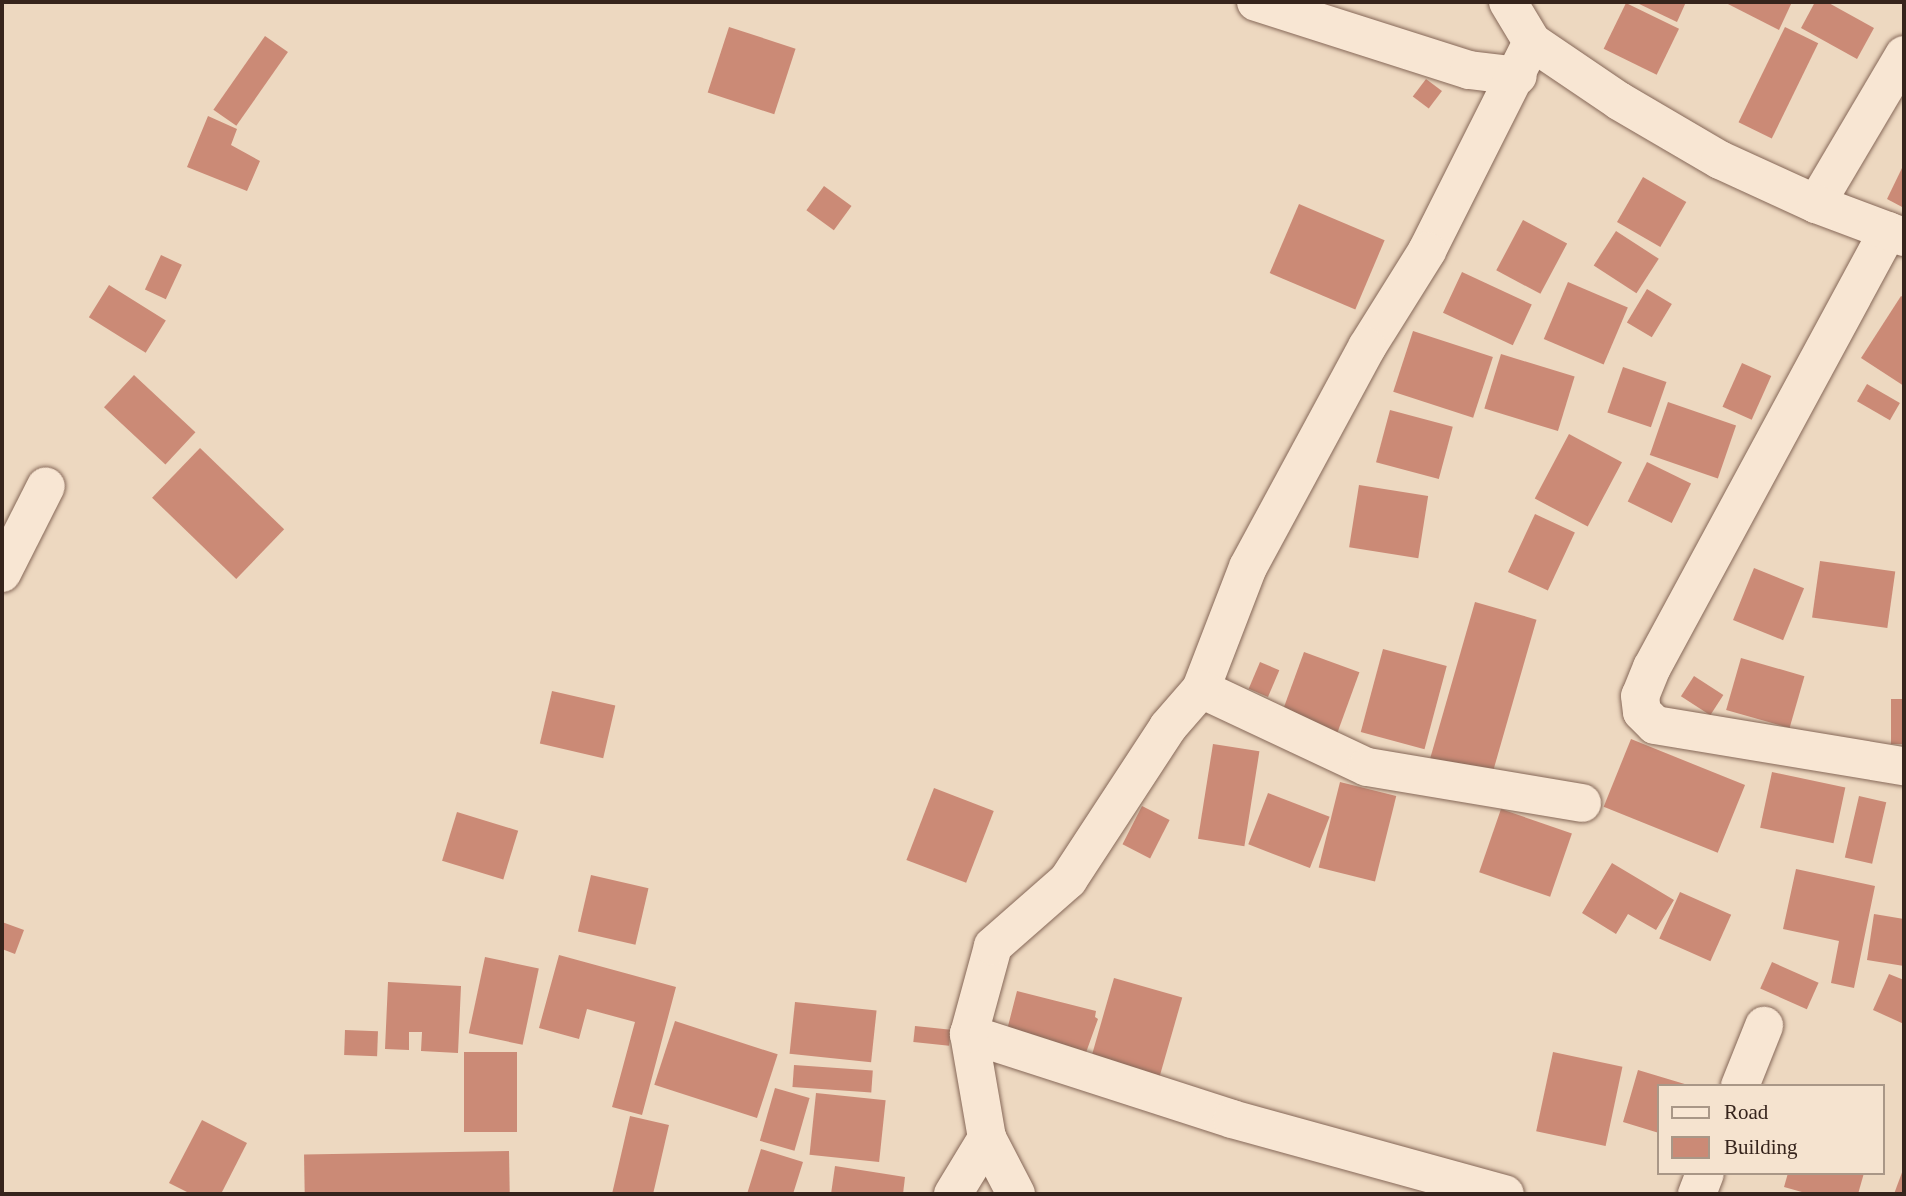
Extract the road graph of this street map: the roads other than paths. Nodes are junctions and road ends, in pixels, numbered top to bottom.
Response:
1 (1256, 2) edge
2 (1508, 2) edge
3 (1904, 55) edge
4 (1525, 59) junction
5 (1816, 204) junction
6 (1896, 234) edge
7 (46, 486) dead end
8 (2, 573) edge
9 (1201, 689) junction
10 (1904, 766) edge
11 (1583, 803) dead end
12 (1764, 1026) dead end
13 (969, 1034) junction
14 (1741, 1084) edge
15 (988, 1138) junction
16 (1704, 1175) edge
17 (953, 1194) edge
18 (1016, 1194) edge
19 (1505, 1194) edge
20 (1697, 1194) edge

1 - 4 street
2 - 4 street
3 - 5 street
4 - 5 street
4 - 9 street
5 - 6 street
6 - 10 street
7 - 8 street
9 - 11 street
9 - 13 street
12 - 14 street
13 - 15 street
13 - 19 street
15 - 17 street
15 - 18 street
16 - 20 street

